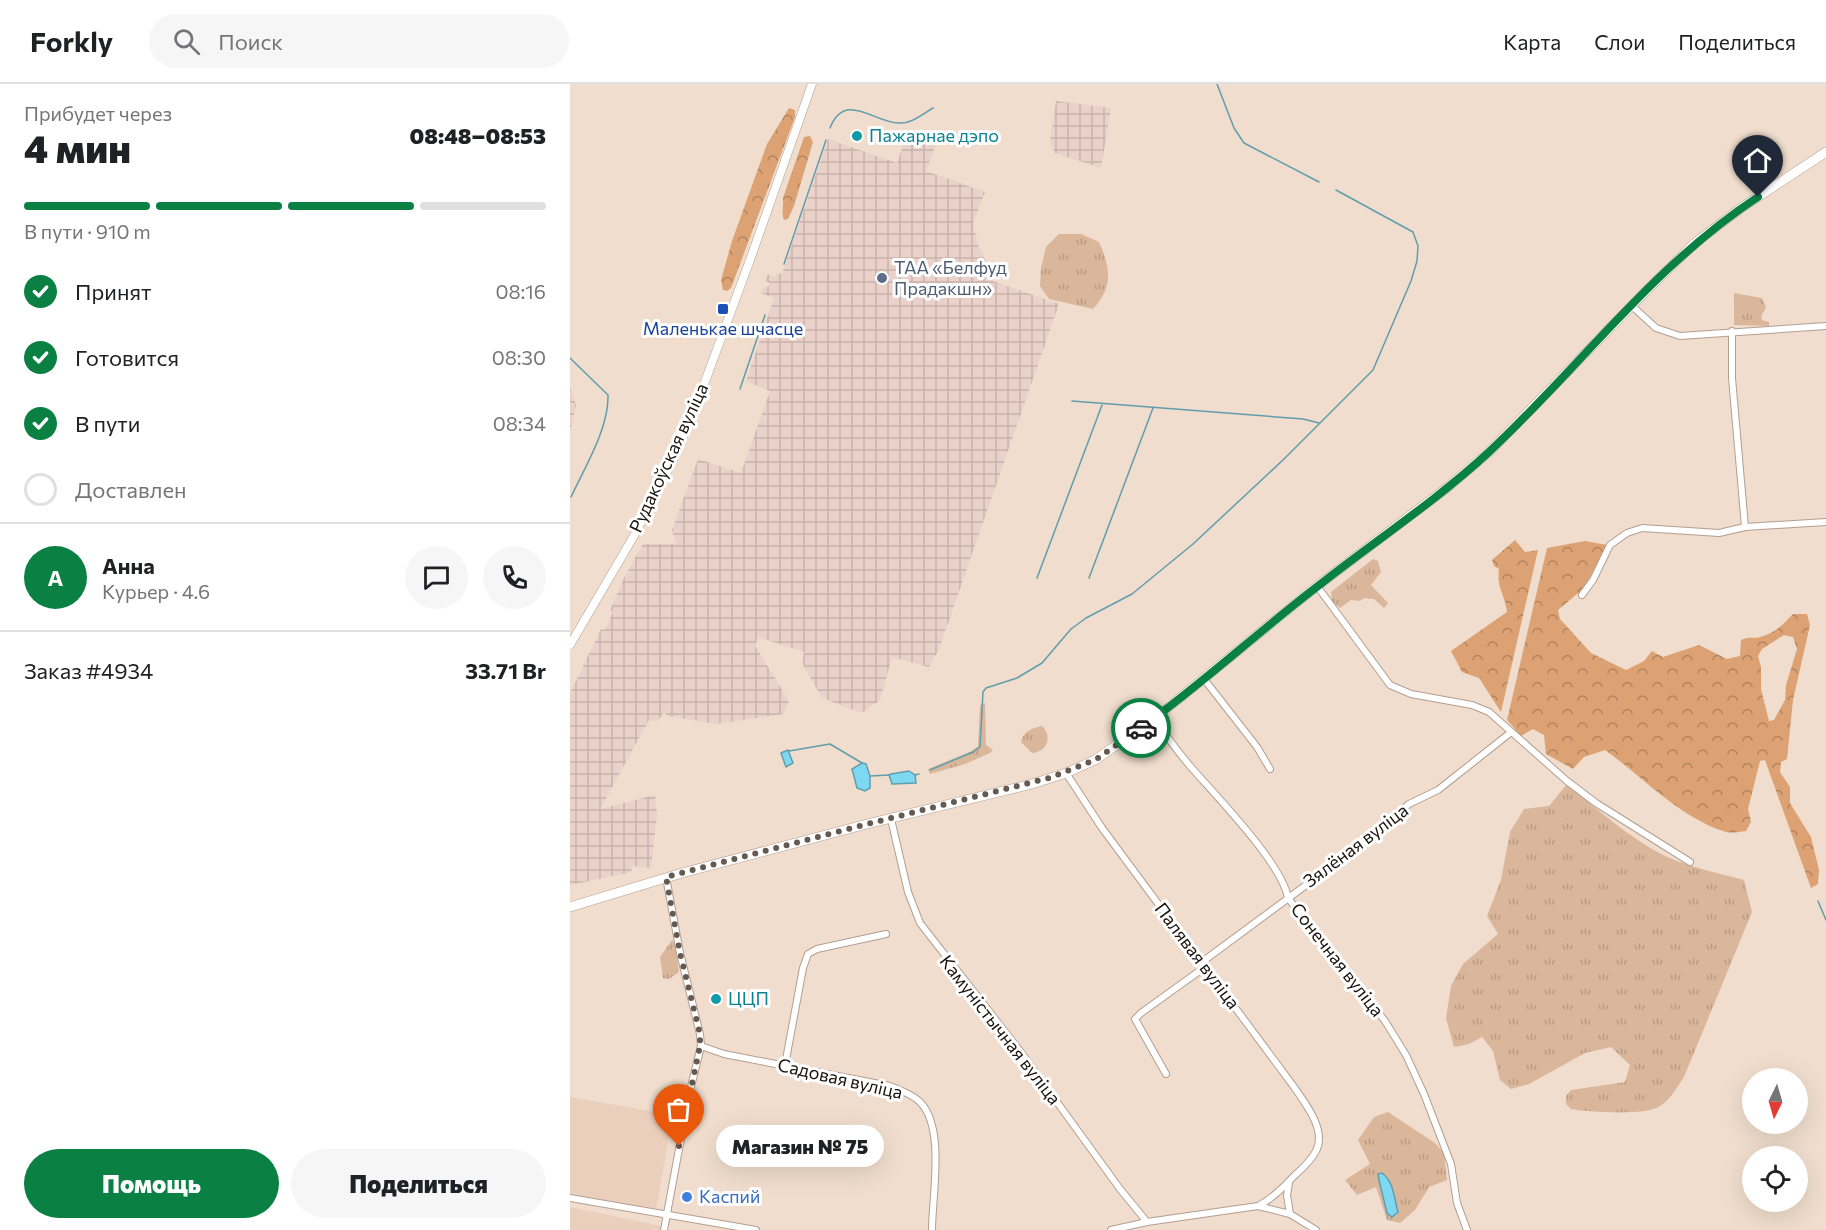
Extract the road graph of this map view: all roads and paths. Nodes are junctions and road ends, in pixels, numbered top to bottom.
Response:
1 (813, 84) edge
2 (1826, 152) edge
3 (1632, 306) junction
4 (1826, 326) edge
5 (1732, 331) junction
6 (1826, 522) edge
7 (1745, 527) junction
8 (1317, 586) junction
9 (1582, 595) dead end
10 (570, 645) edge
11 (1203, 679) junction
12 (1154, 719) junction
13 (1510, 733) junction
14 (1270, 769) dead end
15 (1066, 773) junction
16 (891, 819) junction
17 (1690, 862) dead end
18 (666, 877) junction
19 (1288, 898) junction
20 (570, 907) edge
21 (886, 934) dead end
22 (1203, 964) junction
23 (700, 1046) junction
24 (785, 1065) junction
25 (1166, 1074) dead end
26 (1288, 1183) junction
27 (570, 1198) edge
28 (1257, 1206) junction
29 (1290, 1214) junction
30 (666, 1215) junction
31 (1147, 1222) junction
32 (664, 1230) edge
33 (756, 1230) edge
34 (932, 1230) edge
35 (1111, 1230) edge
36 (1316, 1230) edge
37 (1467, 1230) edge

1 - 10 street, Рудакоўская вуліца
2 - 3 main road
3 - 5 street
3 - 8 main road
4 - 5 street
5 - 7 street
6 - 7 street
7 - 9 street
8 - 11 main road
8 - 13 street
11 - 12 main road
11 - 14 street
12 - 15 main road
12 - 19 street, Сонечная вуліца
13 - 17 street
13 - 19 street, Зялёная вуліца
15 - 16 main road
15 - 22 street, Палявая вуліца
16 - 18 main road
16 - 31 street, Камуністычная вуліца
18 - 20 main road
18 - 23 street
19 - 22 street, Зялёная вуліца
19 - 37 street, Сонечная вуліца
21 - 24 street
22 - 25 street, Зялёная вуліца
22 - 26 street, Палявая вуліца
23 - 24 street, Садовая вуліца
23 - 30 street
24 - 34 street, Садовая вуліца
26 - 28 street
26 - 29 street
27 - 30 street
28 - 29 street
28 - 31 street
29 - 36 street
30 - 32 street
30 - 33 street
31 - 35 street

